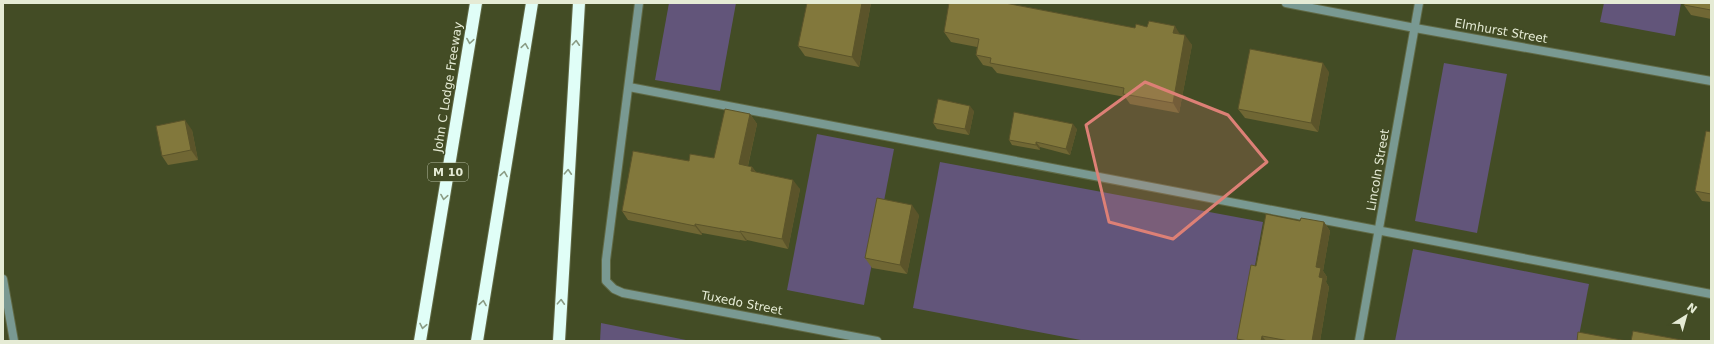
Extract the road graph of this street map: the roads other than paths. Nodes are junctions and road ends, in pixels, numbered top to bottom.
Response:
1 (476, 3) edge
2 (532, 3) edge
3 (578, 3) edge
4 (639, 3) edge
5 (1286, 3) edge
6 (1419, 3) edge
7 (1415, 28) junction
8 (1711, 81) edge
9 (629, 87) junction
10 (1379, 231) junction
11 (3, 279) edge
12 (1711, 294) edge
13 (14, 341) edge
14 (420, 341) edge
15 (477, 341) edge
16 (559, 341) edge
17 (877, 341) edge
18 (1359, 341) edge

1 -> 14 highway, John C Lodge Freeway / M 10
15 -> 2 highway
16 -> 3 highway
4 - 9 street
5 - 7 street, Elmhurst Street
6 - 7 street, Lincoln Street
7 - 8 street, Elmhurst Street
7 - 10 street, Lincoln Street
9 - 10 street
9 - 17 street, Tuxedo Street
10 - 12 street
10 - 18 street, Lincoln Street
11 - 13 street

